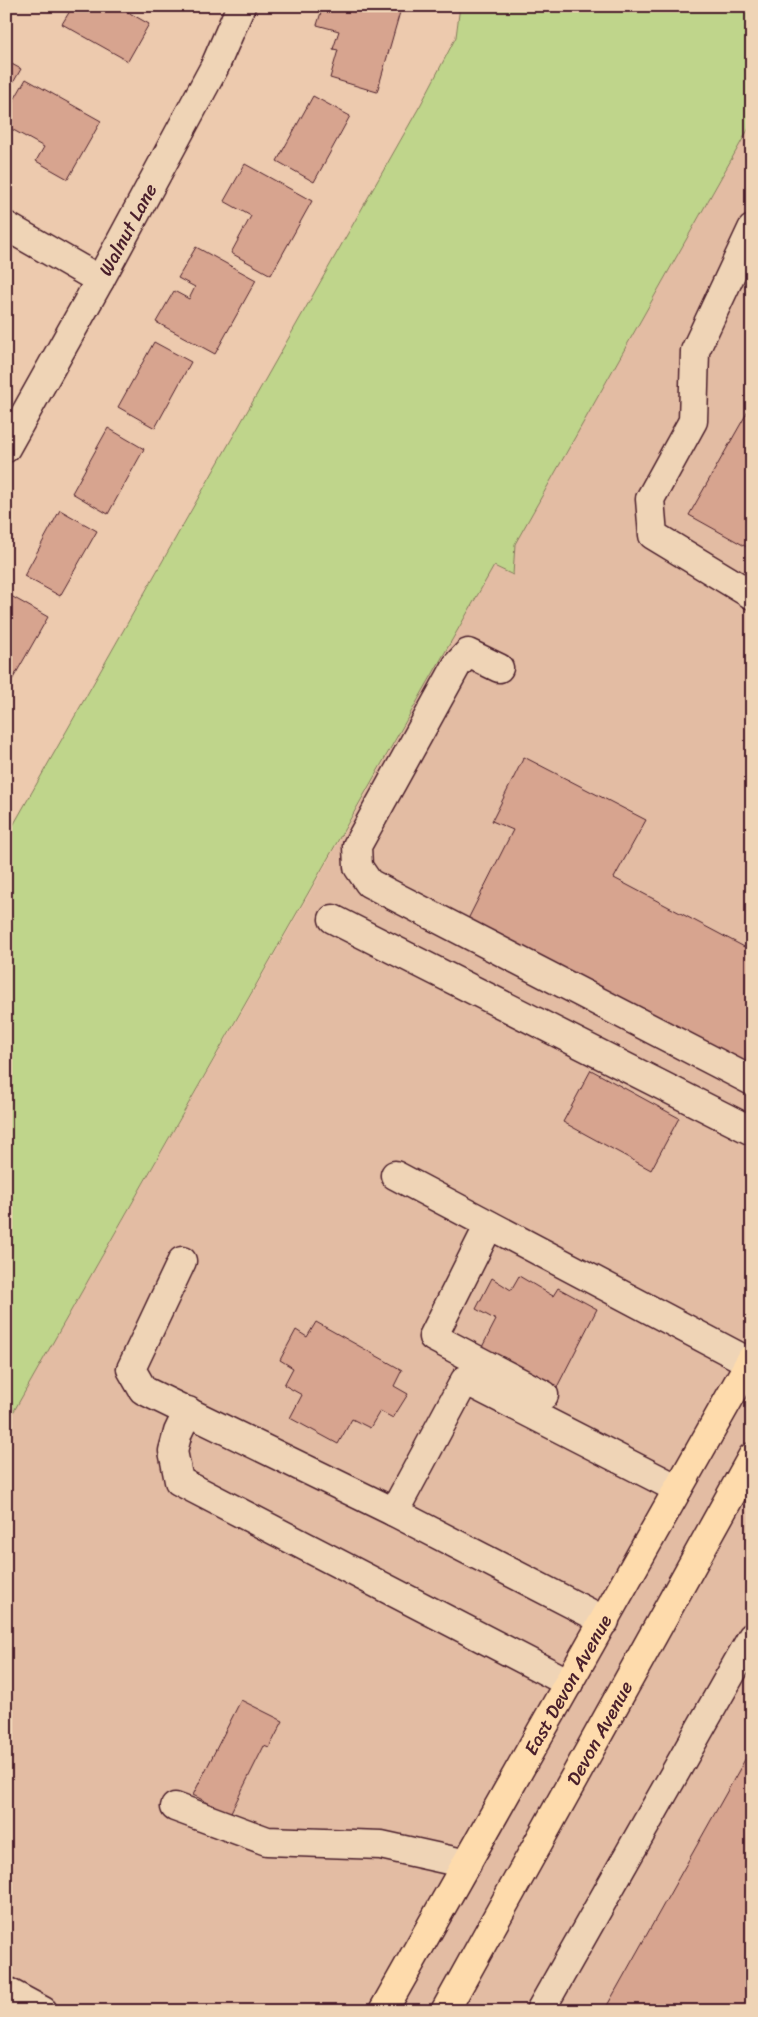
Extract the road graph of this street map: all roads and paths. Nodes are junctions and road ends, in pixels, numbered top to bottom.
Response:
1 (241, 6) edge
2 (6, 226) edge
3 (752, 229) edge
4 (100, 280) junction
5 (6, 448) edge
6 (752, 595) edge
7 (499, 668) dead end
8 (333, 919) dead end
9 (752, 1082) edge
10 (752, 1131) edge
11 (395, 1176) dead end
12 (489, 1225) junction
13 (182, 1261) dead end
14 (751, 1360) edge
15 (544, 1395) dead end
16 (188, 1411) junction
17 (752, 1456) edge
18 (678, 1489) junction
19 (394, 1512) junction
20 (604, 1621) junction
21 (752, 1637) edge
22 (569, 1683) junction
23 (175, 1807) dead end
24 (467, 1864) junction
25 (9, 1999) edge
26 (43, 2011) edge
27 (383, 2011) edge
28 (445, 2011) edge
29 (540, 2011) edge

1 - 4 street, Walnut Lane
2 - 4 street
3 - 6 street
4 - 5 street, Walnut Lane
7 - 9 street
8 - 10 street
11 - 12 street
12 - 14 street
12 - 15 street
13 - 16 street
14 - 18 main road, East Devon Avenue
16 - 19 street
16 - 22 street
17 - 28 main road, Devon Avenue
18 - 19 street
18 - 20 main road, East Devon Avenue
19 - 20 street
20 - 22 main road, East Devon Avenue
21 - 29 street
22 - 24 main road, East Devon Avenue
23 - 24 street
24 - 27 main road, East Devon Avenue
25 - 26 street

